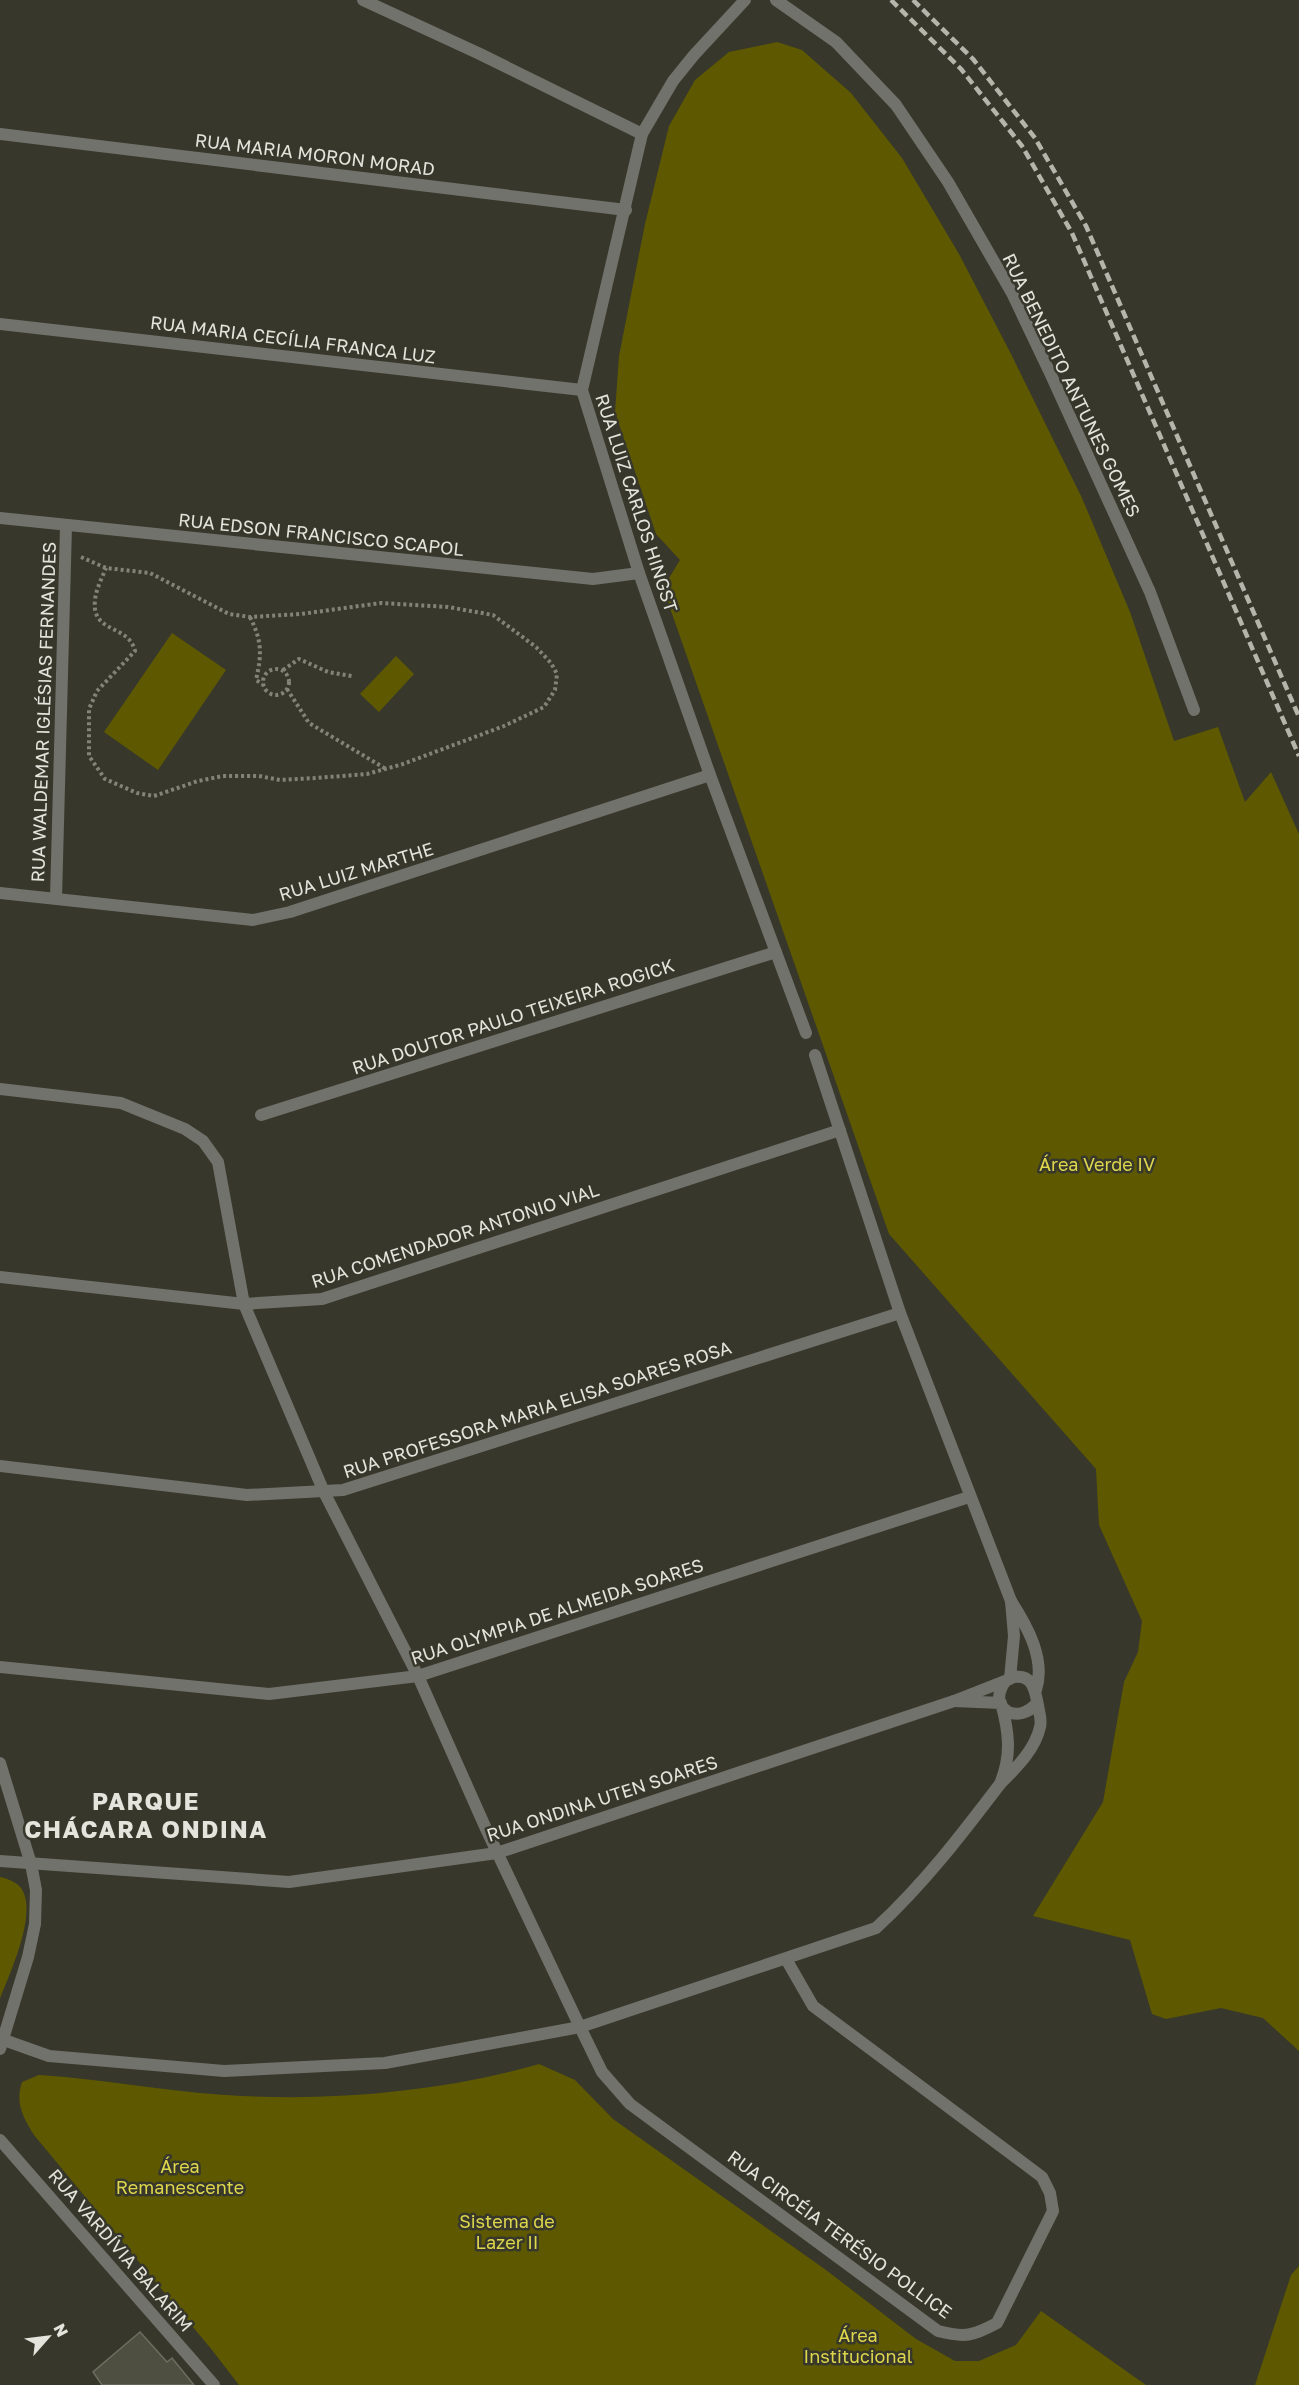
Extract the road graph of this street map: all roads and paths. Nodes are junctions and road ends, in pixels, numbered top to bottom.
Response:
1 (363, 0) edge
2 (745, 0) edge
3 (776, 0) edge
4 (642, 134) junction
5 (0, 135) edge
6 (626, 210) junction
7 (0, 324) edge
8 (582, 390) junction
9 (0, 518) edge
10 (66, 526) junction
11 (66, 550) junction
12 (106, 568) junction
13 (639, 573) junction
14 (250, 617) junction
15 (283, 670) junction
16 (352, 676) dead end
17 (263, 685) junction
18 (287, 690) junction
19 (1194, 710) dead end
20 (387, 769) junction
21 (710, 775) junction
22 (0, 893) edge
23 (56, 898) junction
24 (776, 952) junction
25 (806, 1033) dead end
26 (815, 1055) dead end
27 (0, 1089) edge
28 (261, 1115) dead end
29 (840, 1130) junction
30 (0, 1277) edge
31 (244, 1304) junction
32 (900, 1312) junction
33 (0, 1466) edge
34 (324, 1491) junction
35 (969, 1497) junction
36 (1011, 1600) junction
37 (0, 1667) edge
38 (418, 1676) junction
39 (1010, 1678) junction
40 (1036, 1696) junction
41 (954, 1701) junction
42 (1001, 1703) junction
43 (0, 1763) edge
44 (1000, 1784) junction
45 (497, 1853) junction
46 (0, 1861) edge
47 (31, 1864) junction
48 (786, 1959) junction
49 (580, 2027) junction
50 (2, 2045) edge
51 (0, 2140) edge
52 (214, 2385) edge

1 - 4 street
2 - 4 street, RUA LUIZ CARLOS HINGST
3 - 19 street, RUA BENEDITO ANTUNES GOMES
4 - 6 street, RUA LUIZ CARLOS HINGST
5 - 6 street, RUA MARIA MORON MORAD
6 - 8 street, RUA LUIZ CARLOS HINGST
7 - 8 street, RUA MARIA CECÍLIA FRANCA LUZ
8 - 13 street, RUA LUIZ CARLOS HINGST
9 - 10 street, RUA EDSON FRANCISCO SCAPOL
10 - 11 street, RUA WALDEMAR IGLÉSIAS FERNANDES
10 - 13 street, RUA EDSON FRANCISCO SCAPOL
11 - 12 path
11 - 23 street, RUA WALDEMAR IGLÉSIAS FERNANDES
12 - 14 path
12 - 20 path
13 - 21 street, RUA LUIZ CARLOS HINGST
14 - 17 path
14 - 20 path
15 - 16 path
15 - 17 path
15 - 18 path
17 - 18 path
18 - 20 path
21 - 23 street, RUA LUIZ MARTHE
21 - 24 street, RUA LUIZ CARLOS HINGST
22 - 23 street, RUA LUIZ MARTHE
24 - 25 street, RUA LUIZ CARLOS HINGST
24 - 28 street, RUA DOUTOR PAULO TEIXEIRA ROGICK
26 - 29 street
27 - 31 street, RUA CIRCÉIA TERÉSIO POLLICE
29 - 31 street, RUA COMENDADOR ANTONIO VIAL
29 - 32 street
30 - 31 street, RUA COMENDADOR ANTONIO VIAL
31 - 34 street, RUA CIRCÉIA TERÉSIO POLLICE
32 - 34 street, RUA PROFESSORA MARIA ELISA SOARES ROSA
32 - 35 street
33 - 34 street, RUA PROFESSORA MARIA ELISA SOARES ROSA
34 - 38 street, RUA CIRCÉIA TERÉSIO POLLICE
35 - 36 street
35 - 38 street, RUA OLYMPIA DE ALMEIDA SOARES
36 - 39 street
36 - 40 street
37 - 38 street, RUA OLYMPIA DE ALMEIDA SOARES
38 - 45 street, RUA CIRCÉIA TERÉSIO POLLICE
39 - 40 street
39 - 41 street, RUA ONDINA UTEN SOARES
39 - 42 street
40 - 42 street
40 - 44 street
41 - 42 street
41 - 45 street, RUA ONDINA UTEN SOARES
42 - 44 street
43 - 47 street
44 - 48 street
45 - 47 street, RUA ONDINA UTEN SOARES
45 - 49 street, RUA CIRCÉIA TERÉSIO POLLICE
46 - 47 street, RUA ONDINA UTEN SOARES
47 - 50 street
48 - 49 street
48 - 49 street, RUA CIRCÉIA TERÉSIO POLLICE
49 - 50 street
51 - 52 street, RUA VARDÍVIA BALARIM

